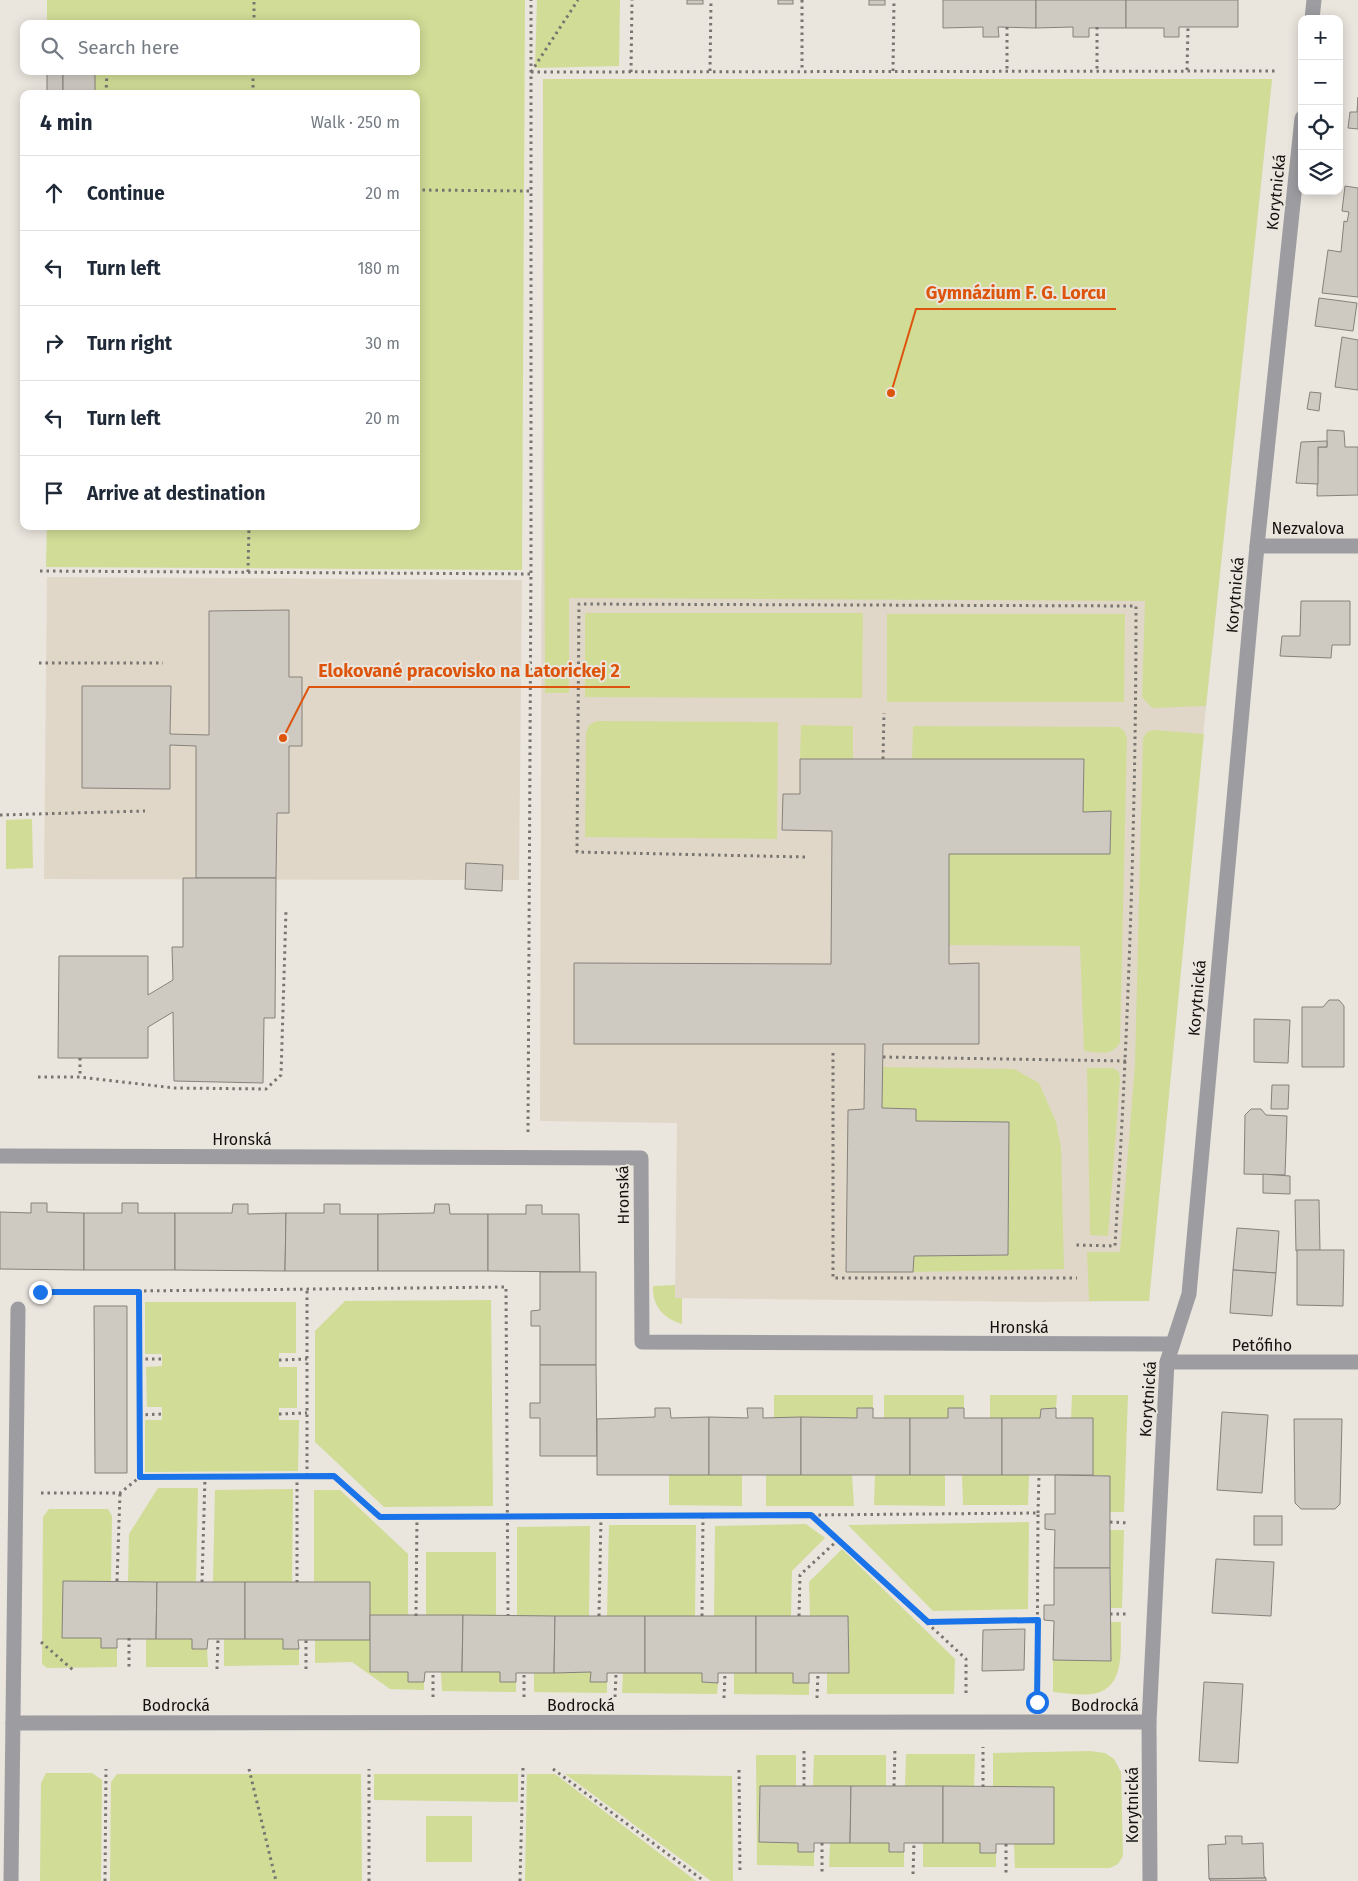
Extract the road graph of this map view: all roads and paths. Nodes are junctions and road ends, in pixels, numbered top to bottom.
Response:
1 (254, 0) edge
2 (531, 0) edge
3 (578, 0) edge
4 (632, 0) edge
5 (711, 0) edge
6 (802, 0) edge
7 (894, 0) edge
8 (1314, 0) edge
9 (1312, 15) edge
10 (254, 20) edge
11 (1007, 27) dead end
12 (1097, 28) dead end
13 (1188, 28) dead end
14 (1007, 70) junction
15 (1097, 70) junction
16 (1187, 70) junction
17 (710, 71) junction
18 (802, 71) junction
19 (893, 71) junction
20 (1278, 71) dead end
21 (531, 72) junction
22 (631, 72) junction
23 (107, 75) edge
24 (253, 75) edge
25 (106, 90) edge
26 (253, 90) edge
27 (1299, 150) edge
28 (420, 190) edge
29 (531, 192) junction
30 (249, 530) edge
31 (1257, 546) junction
32 (1358, 546) edge
33 (40, 571) dead end
34 (248, 572) junction
35 (531, 574) junction
36 (39, 663) dead end
37 (163, 663) dead end
38 (884, 713) dead end
39 (884, 759) dead end
40 (145, 811) dead end
41 (0, 815) edge
42 (805, 857) dead end
43 (286, 910) dead end
44 (833, 1053) dead end
45 (883, 1057) dead end
46 (80, 1058) dead end
47 (1127, 1061) junction
48 (38, 1077) dead end
49 (80, 1077) junction
50 (528, 1120) dead end
51 (0, 1156) edge
52 (1076, 1245) dead end
53 (1077, 1278) dead end
54 (307, 1291) junction
55 (40, 1292) dead end
56 (139, 1292) junction
57 (18, 1309) dead end
58 (1171, 1344) junction
59 (139, 1359) junction
60 (162, 1359) dead end
61 (307, 1359) junction
62 (279, 1360) dead end
63 (1167, 1362) junction
64 (1358, 1362) edge
65 (162, 1414) dead end
66 (279, 1414) dead end
67 (307, 1414) junction
68 (139, 1415) junction
69 (1039, 1475) dead end
70 (297, 1476) junction
71 (140, 1477) junction
72 (205, 1477) junction
73 (307, 1477) junction
74 (39, 1493) dead end
75 (120, 1493) junction
76 (1038, 1513) junction
77 (811, 1515) junction
78 (508, 1516) junction
79 (703, 1516) junction
80 (417, 1517) junction
81 (601, 1517) junction
82 (1110, 1522) dead end
83 (1129, 1523) dead end
84 (839, 1539) junction
85 (117, 1581) dead end
86 (202, 1582) dead end
87 (297, 1582) dead end
88 (1110, 1614) dead end
89 (1126, 1614) dead end
90 (508, 1615) dead end
91 (416, 1616) dead end
92 (599, 1616) dead end
93 (702, 1616) dead end
94 (799, 1616) dead end
95 (1038, 1620) junction
96 (928, 1622) junction
97 (129, 1638) dead end
98 (218, 1639) dead end
99 (39, 1640) dead end
100 (306, 1640) dead end
101 (129, 1669) dead end
102 (217, 1669) dead end
103 (306, 1669) dead end
104 (73, 1670) dead end
105 (433, 1672) dead end
106 (524, 1673) dead end
107 (616, 1673) dead end
108 (725, 1673) dead end
109 (818, 1673) dead end
110 (433, 1698) dead end
111 (524, 1698) dead end
112 (615, 1698) dead end
113 (724, 1700) dead end
114 (817, 1700) dead end
115 (966, 1702) dead end
116 (1037, 1702) dead end
117 (1148, 1722) junction
118 (13, 1723) junction
119 (895, 1747) dead end
120 (983, 1747) dead end
121 (804, 1748) dead end
122 (249, 1768) dead end
123 (369, 1768) dead end
124 (523, 1768) dead end
125 (106, 1769) dead end
126 (552, 1769) dead end
127 (739, 1770) dead end
128 (804, 1786) dead end
129 (894, 1786) dead end
130 (983, 1787) dead end
131 (6, 1814) edge
132 (822, 1843) dead end
133 (914, 1843) dead end
134 (1006, 1844) dead end
135 (740, 1874) dead end
136 (822, 1874) dead end
137 (913, 1874) dead end
138 (1006, 1875) dead end
139 (11, 1881) edge
140 (105, 1881) edge
141 (276, 1881) edge
142 (369, 1881) edge
143 (520, 1881) edge
144 (704, 1881) edge
145 (1150, 1881) edge

1 - 10 path
2 - 21 path
3 - 21 path
4 - 22 path
5 - 17 path
6 - 18 path
7 - 19 path
8 - 9 street
11 - 14 path
12 - 15 path
13 - 16 path
14 - 15 path
14 - 19 path
15 - 16 path
16 - 20 path
17 - 18 path
17 - 22 path
18 - 19 path
21 - 22 path
21 - 29 path
23 - 25 path
24 - 26 path
27 - 31 street, Korytnická
28 - 29 path
29 - 35 path
30 - 34 path
31 - 32 street, Nezvalova
31 - 58 street, Korytnická
33 - 34 path
34 - 35 path
35 - 50 path
36 - 37 path
38 - 39 path
40 - 41 path
42 - 47 path
43 - 49 path
44 - 53 path
45 - 47 path
46 - 49 path
47 - 52 path
48 - 49 path
51 - 58 street, Hronská
54 - 56 path
54 - 61 path
54 - 78 path
55 - 56 path
56 - 59 path
57 - 118 street
58 - 63 street, Korytnická
59 - 60 path
59 - 68 path
61 - 62 path
61 - 67 path
63 - 64 street, Petőfiho
63 - 117 street, Korytnická
65 - 68 path
66 - 67 path
67 - 73 path
68 - 71 path
69 - 76 path
70 - 72 path
70 - 73 path
70 - 87 path
71 - 72 path
71 - 75 path
72 - 86 path
73 - 80 path
74 - 75 path
75 - 85 path
76 - 77 path
76 - 95 path
77 - 79 path
77 - 84 path
78 - 80 path
78 - 81 path
78 - 90 path
79 - 81 path
79 - 93 path
80 - 91 path
81 - 92 path
82 - 83 path
84 - 94 path
84 - 96 path
88 - 89 path
95 - 96 path
95 - 116 path
96 - 115 path
97 - 101 path
98 - 102 path
99 - 104 path
100 - 103 path
105 - 110 path
106 - 111 path
107 - 112 path
108 - 113 path
109 - 114 path
117 - 118 street, Bodrocká
117 - 145 street, Korytnická
118 - 131 street
119 - 129 path
120 - 130 path
121 - 128 path
122 - 141 path
123 - 142 path
124 - 143 path
125 - 140 path
126 - 144 path
127 - 135 path
131 - 139 street
132 - 136 path
133 - 137 path
134 - 138 path

